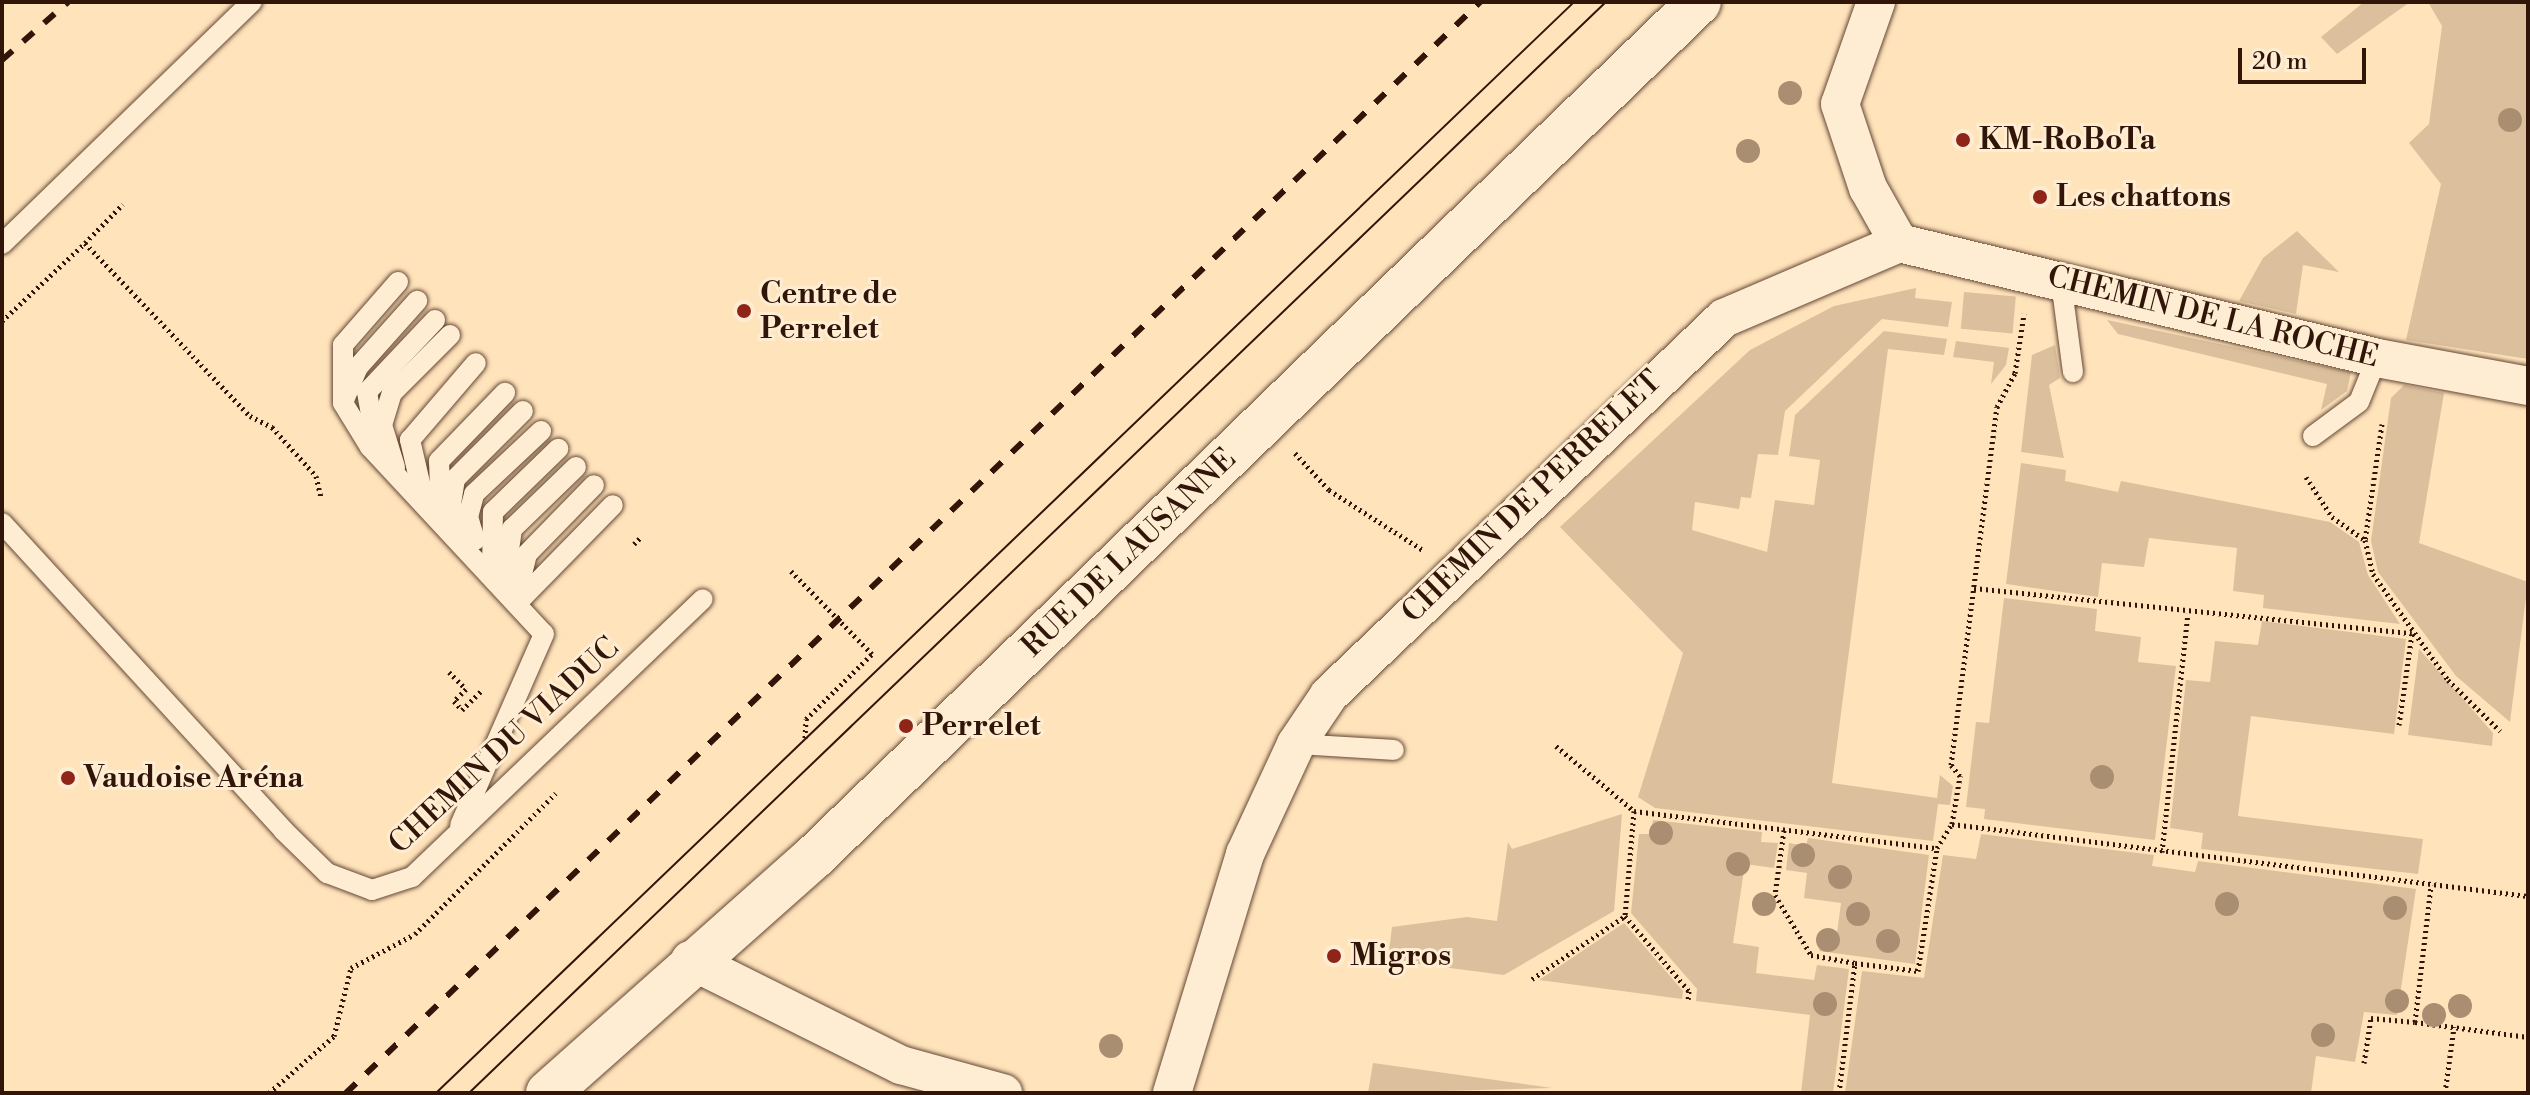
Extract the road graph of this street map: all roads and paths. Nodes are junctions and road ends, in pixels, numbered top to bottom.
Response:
1 (252, 2) edge
2 (1699, 2) edge
3 (1876, 2) edge
4 (123, 204) dead end
5 (85, 243) junction
6 (1899, 243) junction
7 (2, 244) edge
8 (2061, 281) junction
9 (398, 282) dead end
10 (2027, 298) dead end
11 (417, 301) dead end
12 (2, 321) edge
13 (2377, 358) junction
14 (476, 363) dead end
15 (2073, 372) dead end
16 (2528, 386) edge
17 (505, 393) dead end
18 (343, 403) junction
19 (523, 411) dead end
20 (2383, 416) dead end
21 (541, 431) dead end
22 (2313, 436) dead end
23 (1289, 446) dead end
24 (558, 449) dead end
25 (382, 460) junction
26 (576, 467) dead end
27 (2306, 477) dead end
28 (402, 480) junction
29 (594, 485) dead end
30 (321, 497) dead end
31 (613, 505) dead end
32 (427, 506) junction
33 (2, 523) edge
34 (445, 525) junction
35 (642, 536) dead end
36 (2365, 540) junction
37 (634, 544) dead end
38 (465, 546) junction
39 (1428, 554) dead end
40 (791, 571) dead end
41 (503, 585) junction
42 (1974, 588) junction
43 (703, 599) dead end
44 (2188, 613) junction
45 (2412, 633) junction
46 (449, 672) dead end
47 (481, 691) dead end
48 (2399, 725) dead end
49 (2500, 731) dead end
50 (805, 738) dead end
51 (1296, 744) junction
52 (1556, 746) dead end
53 (1394, 750) dead end
54 (556, 793) dead end
55 (1634, 811) junction
56 (1952, 824) junction
57 (1784, 830) junction
58 (455, 837) junction
59 (1937, 848) junction
60 (2162, 852) junction
61 (2431, 885) junction
62 (2528, 896) edge
63 (1625, 916) junction
64 (690, 960) junction
65 (1855, 963) junction
66 (1532, 979) dead end
67 (1688, 1000) dead end
68 (2415, 1022) junction
69 (2454, 1027) junction
70 (2528, 1037) edge
71 (2364, 1063) dead end
72 (269, 1093) edge
73 (548, 1093) edge
74 (1003, 1093) edge
75 (1172, 1093) edge
76 (1839, 1093) edge
77 (2445, 1093) edge

1 - 7 lane
2 - 64 main road, RUE DE LAUSANNE
3 - 6 street
4 - 5 path
5 - 12 path
5 - 30 path
6 - 8 street, CHEMIN DE LA ROCHE
6 - 51 street, CHEMIN DE PERRELET
8 - 13 street, CHEMIN DE LA ROCHE
8 - 15 lane
9 - 18 lane
10 - 42 path
11 - 18 lane
13 - 16 street, CHEMIN DE LA ROCHE
13 - 22 lane
14 - 32 lane
17 - 34 lane
18 - 25 lane
19 - 38 lane
20 - 36 path
21 - 41 lane
23 - 39 path
24 - 41 lane
25 - 28 lane
25 - 28 lane
26 - 41 lane
27 - 36 path
28 - 32 lane
29 - 41 lane
31 - 41 lane
32 - 34 lane
33 - 58 lane, CHEMIN DU VIADUC
34 - 38 lane
35 - 37 path
36 - 45 path
38 - 41 lane
40 - 50 path, bridge
41 - 58 lane
42 - 44 path
42 - 56 path
43 - 58 lane, CHEMIN DU VIADUC
44 - 45 path
44 - 60 path
45 - 48 path
45 - 49 path
46 - 47 path
51 - 53 lane
51 - 75 street, CHEMIN DE PERRELET
52 - 55 path
54 - 72 path
55 - 57 path
55 - 63 path
56 - 59 path
56 - 60 path
57 - 59 path
57 - 65 path
59 - 65 path
60 - 61 path
61 - 62 path
61 - 68 path
63 - 66 path
63 - 67 path
64 - 73 main road, RUE DE LAUSANNE
64 - 74 street
65 - 76 path
68 - 69 path
68 - 71 path
69 - 70 path
69 - 77 path

